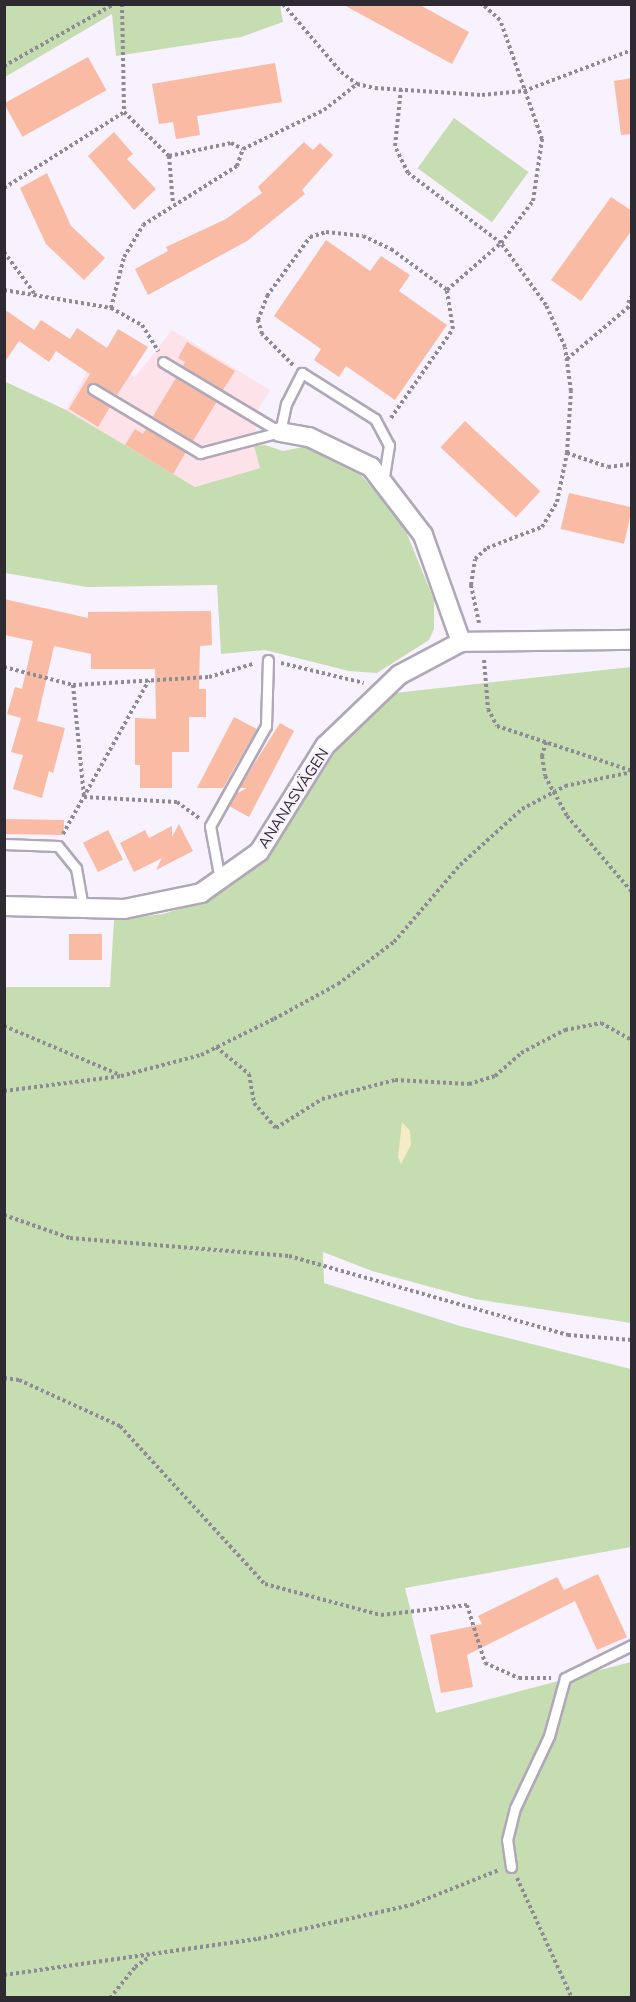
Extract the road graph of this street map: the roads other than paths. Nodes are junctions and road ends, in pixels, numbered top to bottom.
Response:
1 (163, 363) road end
2 (93, 389) dead end
3 (280, 432) junction
4 (383, 482) junction
5 (632, 640) edge
6 (461, 642) junction
7 (268, 660) road end
8 (4, 844) edge
9 (220, 880) junction
10 (4, 906) edge
11 (83, 907) junction
12 (632, 1645) edge
13 (511, 1867) road end

1 - 3 lane
2 - 3 lane
3 - 4 street
3 - 4 lane
4 - 6 street
5 - 6 street, ANANASVÄGEN
6 - 9 street, ANANASVÄGEN
7 - 9 lane
8 - 11 lane
9 - 11 street, ANANASVÄGEN
10 - 11 street, ANANASVÄGEN
12 - 13 lane

